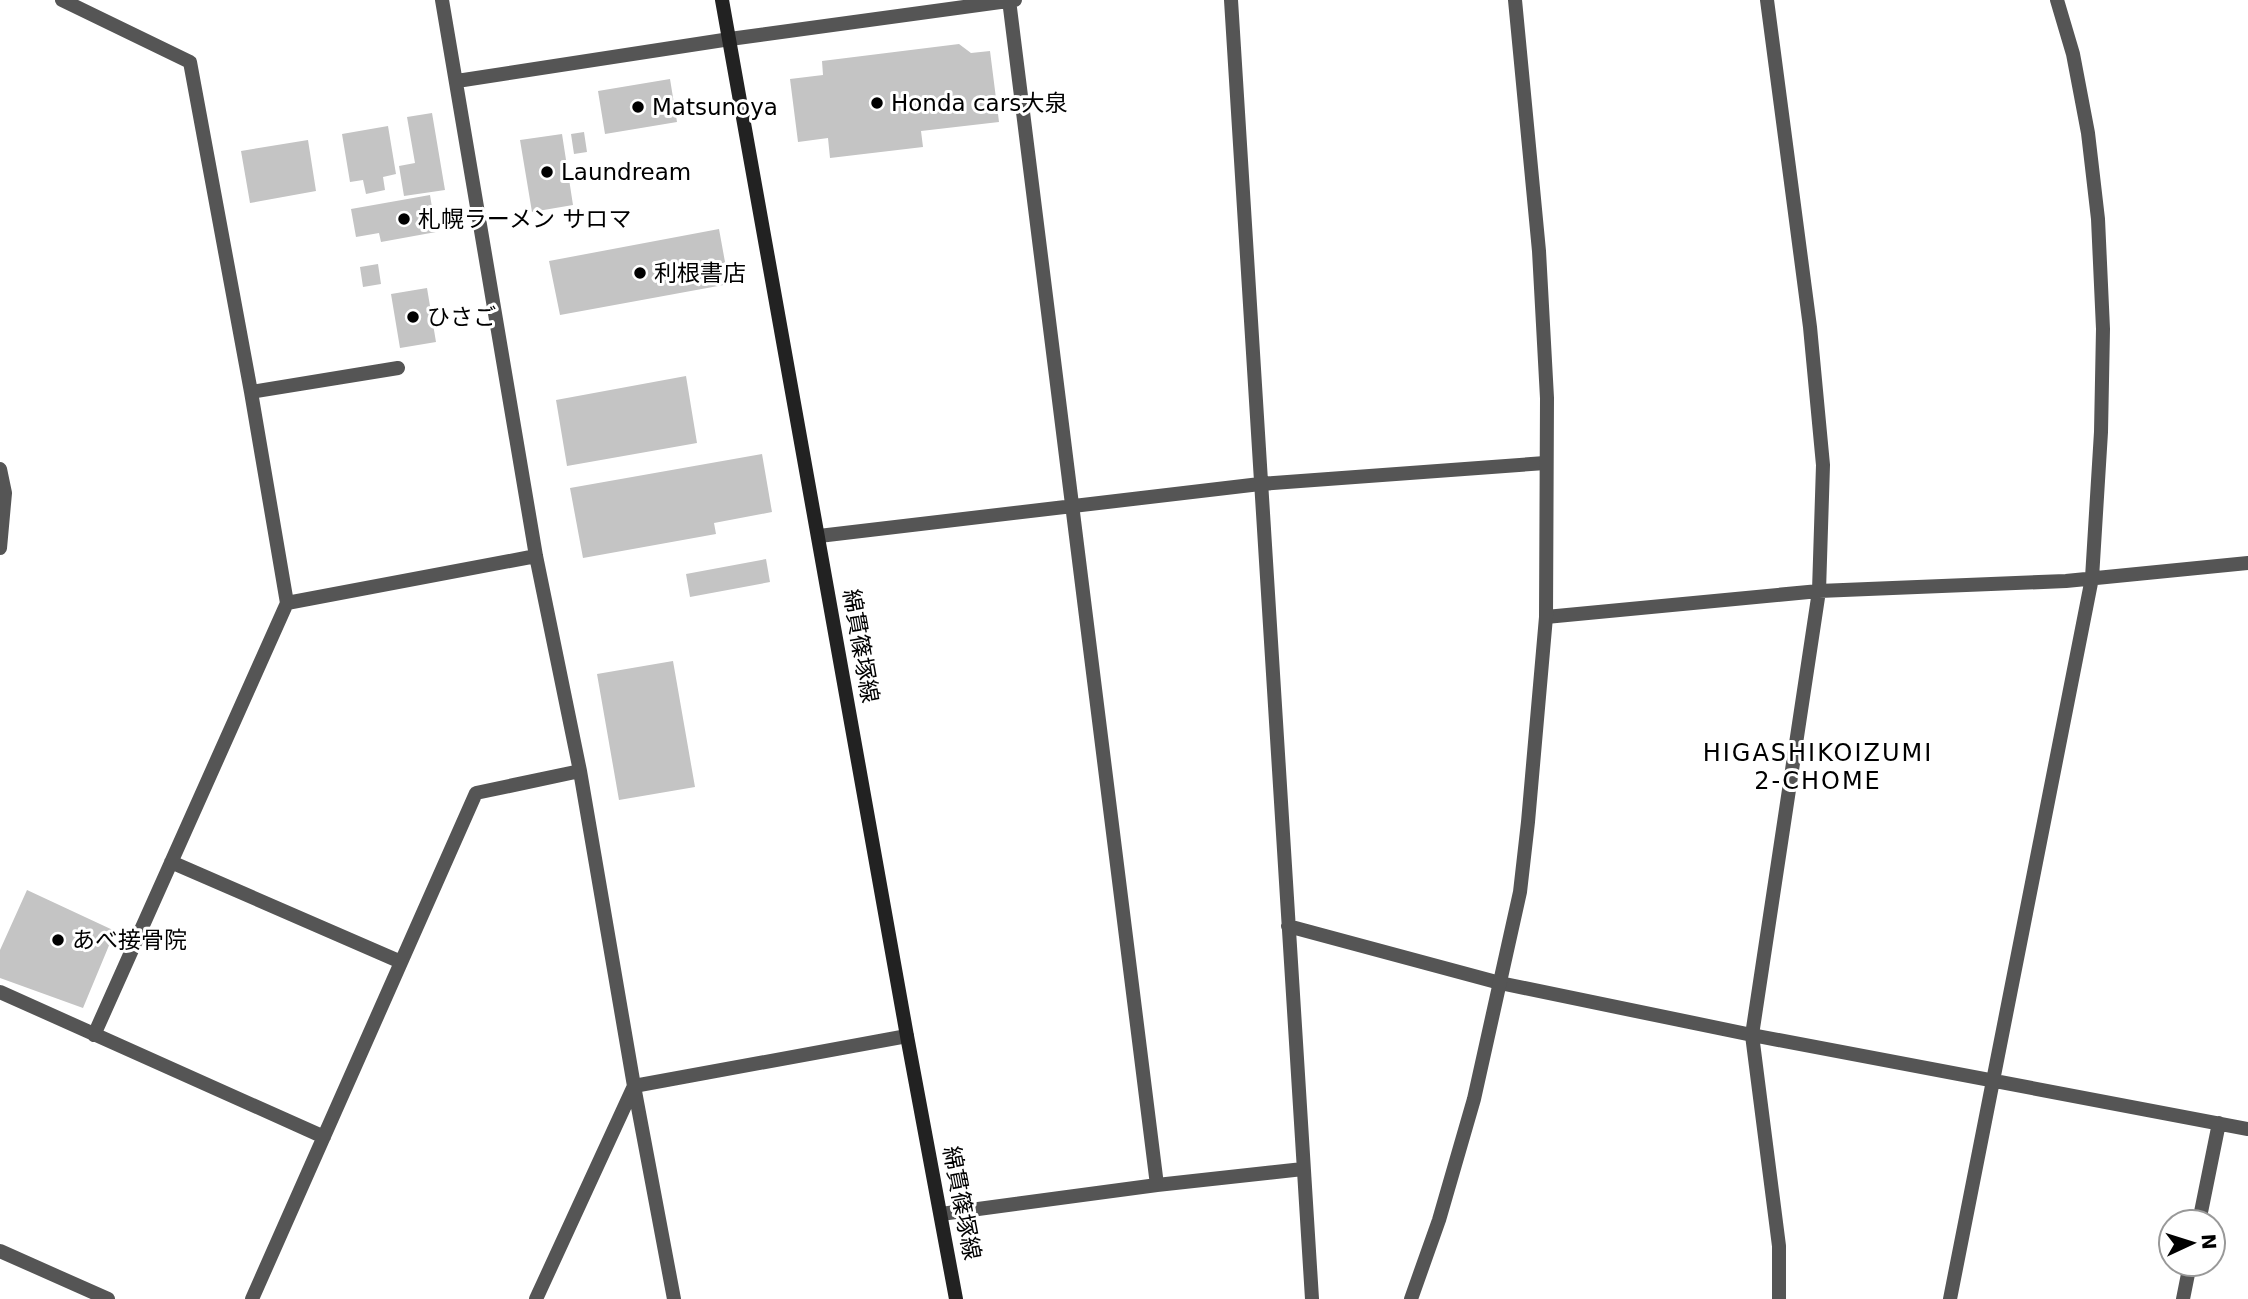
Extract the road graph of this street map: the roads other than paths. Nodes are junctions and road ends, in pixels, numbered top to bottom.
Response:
1 (62, 0) edge
2 (442, 0) edge
3 (722, 0) edge
4 (1009, 0) edge
5 (1015, 0) edge
6 (1231, 0) edge
7 (1515, 0) edge
8 (1767, 0) edge
9 (2057, 0) edge
10 (86, 5) edge
11 (730, 39) junction
12 (457, 81) junction
13 (398, 368) dead end
14 (251, 392) junction
15 (1545, 463) junction
16 (0, 469) edge
17 (1261, 484) junction
18 (1070, 505) junction
19 (818, 536) junction
20 (0, 548) edge
21 (537, 556) junction
22 (2248, 564) edge
23 (2092, 578) junction
24 (1819, 591) junction
25 (287, 603) junction
26 (1546, 617) junction
27 (580, 771) junction
28 (171, 862) junction
29 (1288, 926) junction
30 (401, 962) junction
31 (1500, 983) junction
32 (0, 992) edge
33 (94, 1035) junction
34 (1752, 1035) junction
35 (907, 1036) junction
36 (1992, 1082) junction
37 (634, 1086) junction
38 (2219, 1123) junction
39 (2248, 1129) edge
40 (324, 1138) junction
41 (1303, 1169) junction
42 (1157, 1185) junction
43 (2202, 1208) edge
44 (941, 1214) junction
45 (0, 1251) edge
46 (2187, 1278) edge
47 (108, 1299) edge
48 (252, 1299) edge
49 (536, 1299) edge
50 (674, 1299) edge
51 (956, 1299) edge
52 (1312, 1299) edge
53 (1411, 1299) edge
54 (1779, 1299) edge
55 (1950, 1299) edge
56 (2183, 1299) edge

1 - 10 street
2 - 12 street
3 - 11 main road, 綿貫篠塚線
4 - 5 street
4 - 11 street
4 - 18 street
6 - 17 street
7 - 15 street
8 - 24 street
9 - 23 street
10 - 14 street
11 - 12 street
11 - 19 main road, 綿貫篠塚線
12 - 21 street
13 - 14 street
14 - 25 street
15 - 17 street
15 - 26 street
16 - 20 street
17 - 18 street
17 - 29 street
18 - 19 street
18 - 42 street
19 - 35 main road, 綿貫篠塚線
21 - 25 street
21 - 27 street
22 - 23 street
23 - 24 street
23 - 36 street
24 - 26 street
24 - 34 street
25 - 28 street
26 - 31 street
27 - 30 street
27 - 37 street
28 - 30 street
28 - 33 street
29 - 31 street
29 - 41 street
30 - 40 street
31 - 34 street
31 - 53 street
32 - 33 street
33 - 40 street
34 - 36 street
34 - 54 street
35 - 37 street
35 - 44 main road, 綿貫篠塚線
36 - 38 street
36 - 55 street
37 - 49 street
37 - 50 street
38 - 39 street
38 - 43 street
40 - 48 street
41 - 42 street
41 - 52 street
42 - 44 street
44 - 51 main road, 綿貫篠塚線
45 - 47 street
46 - 56 street

